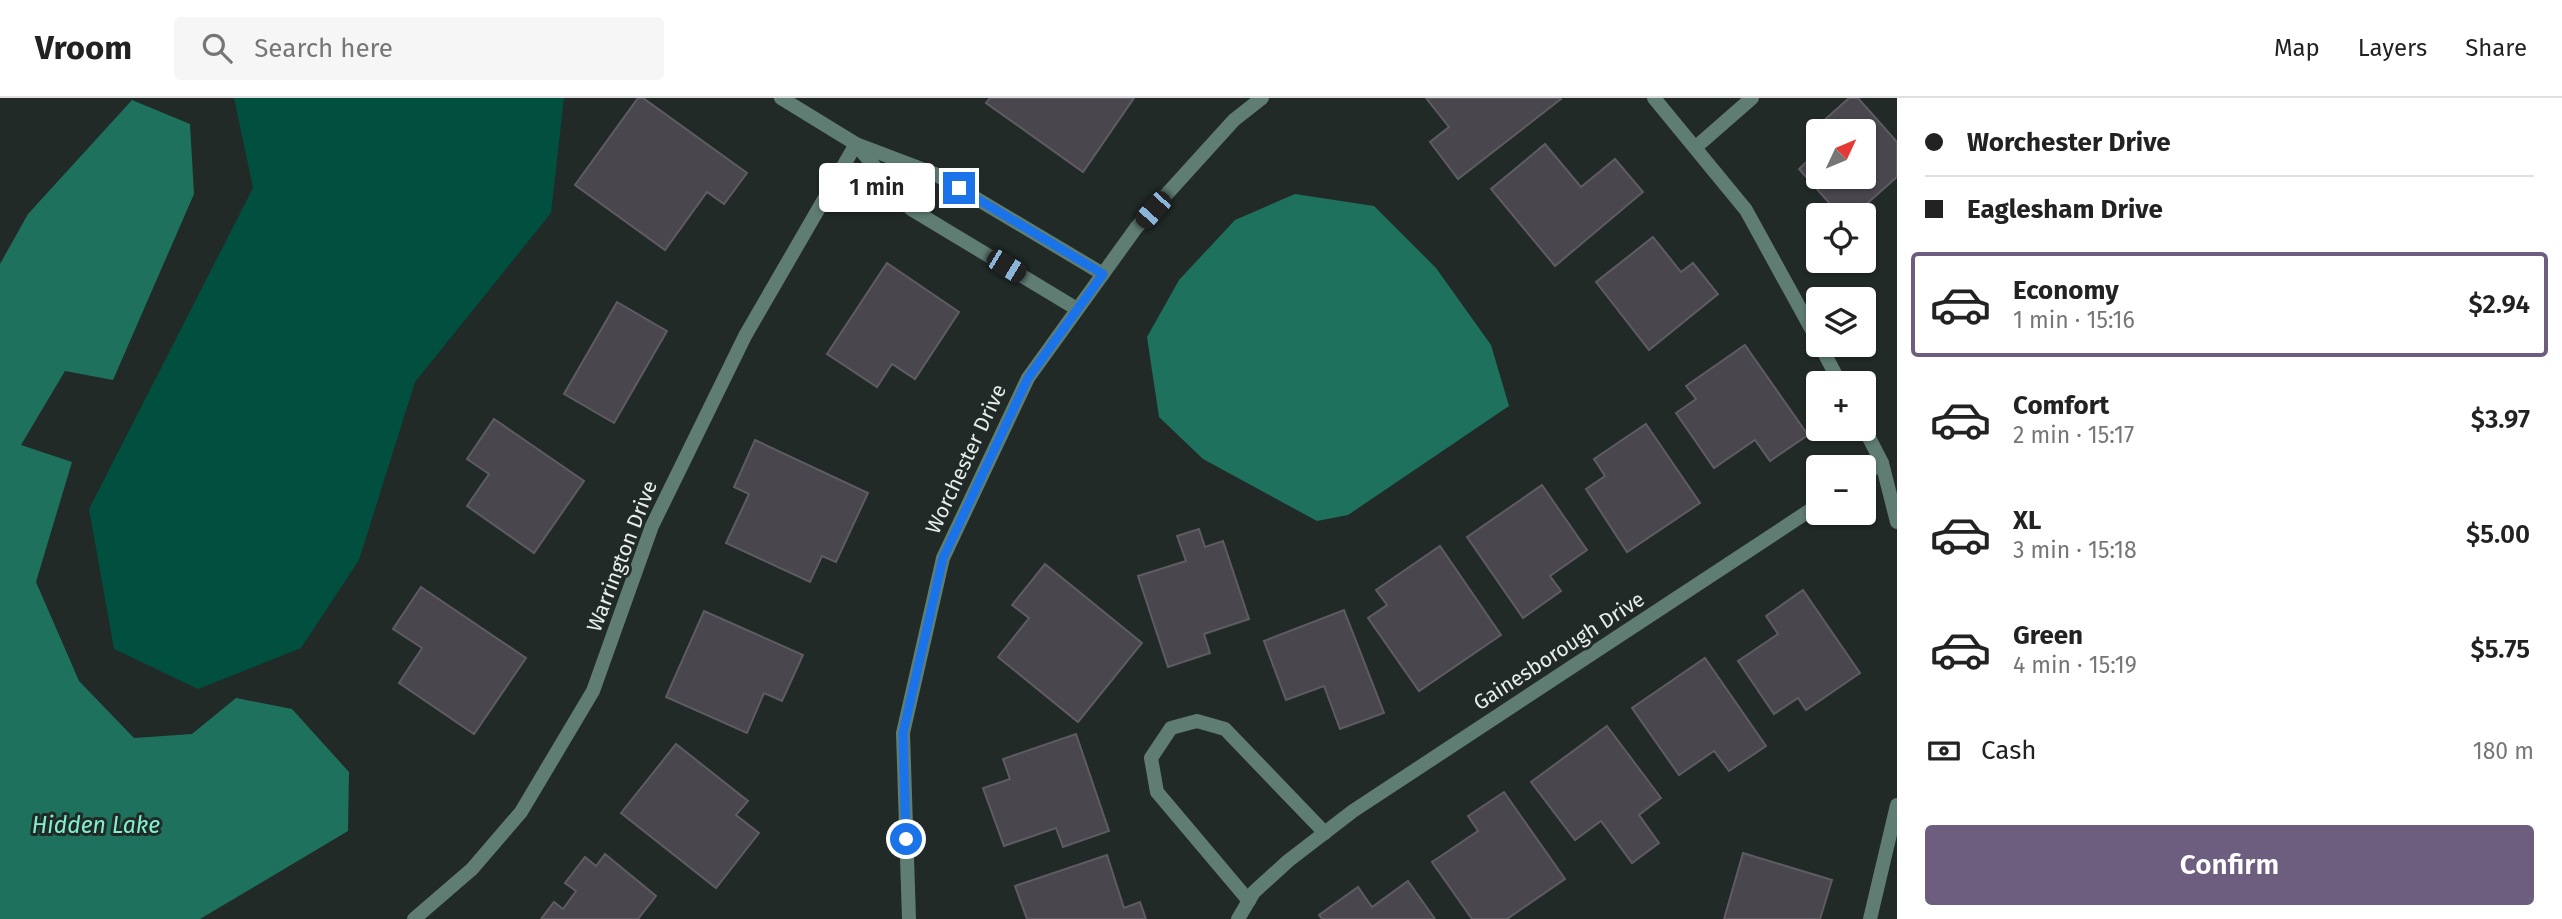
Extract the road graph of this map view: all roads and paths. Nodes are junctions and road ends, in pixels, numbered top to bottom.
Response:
1 (781, 98) edge
2 (1262, 98) edge
3 (1654, 98) edge
4 (1752, 98) edge
5 (856, 145) junction
6 (1696, 147) junction
7 (1103, 274) junction
8 (1077, 309) junction
9 (1806, 319) edge
10 (1871, 441) edge
11 (1882, 463) junction
12 (1876, 467) edge
13 (1806, 513) edge
14 (1897, 522) edge
15 (1897, 805) edge
16 (1325, 833) junction
17 (1249, 901) junction
18 (414, 919) edge
19 (909, 919) edge
20 (1238, 919) edge
21 (1871, 919) edge

1 - 5 street
2 - 7 street, Worchester Drive
3 - 6 street
4 - 6 street
5 - 7 street
5 - 8 street
5 - 18 street, Warrington Drive
6 - 9 street
7 - 8 street, Worchester Drive
8 - 19 street, Worchester Drive
10 - 11 street
11 - 12 street
11 - 14 street
13 - 16 street, Gainesborough Drive
15 - 21 street
16 - 17 street, Gainesborough Drive
16 - 17 street
17 - 20 street, Gainesborough Drive

